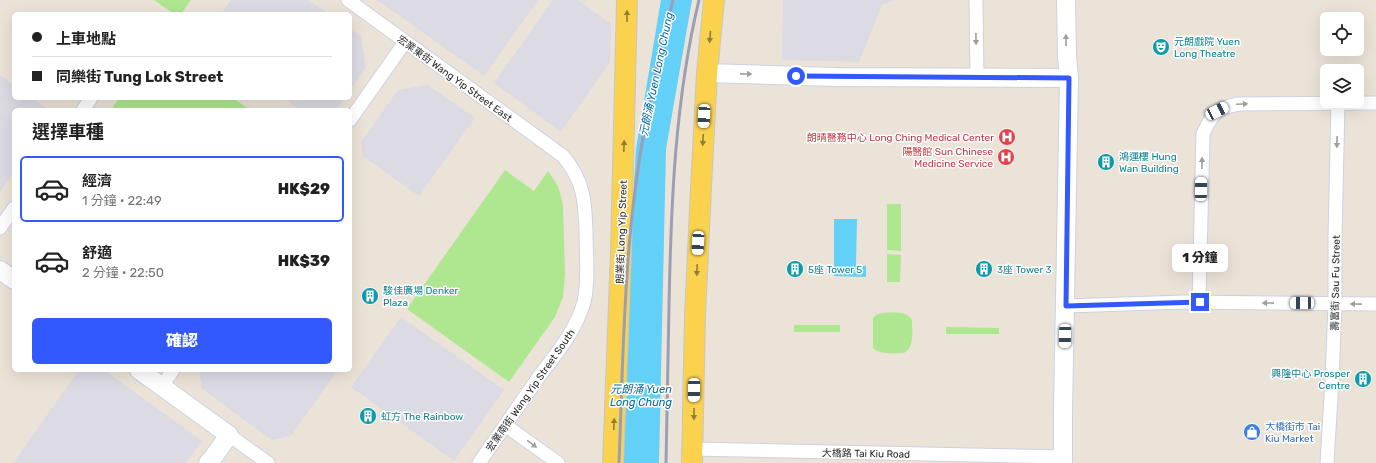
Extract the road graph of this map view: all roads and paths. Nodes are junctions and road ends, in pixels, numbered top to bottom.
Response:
1 (348, 0) edge
2 (627, 0) edge
3 (714, 0) edge
4 (976, 0) edge
5 (1066, 0) edge
6 (405, 42) junction
7 (707, 74) junction
8 (977, 77) junction
9 (1069, 78) junction
10 (1320, 103) edge
11 (1364, 103) edge
12 (1376, 103) edge
13 (1338, 108) edge
14 (352, 117) edge
15 (563, 156) joint
16 (12, 211) edge
17 (0, 228) edge
18 (0, 270) edge
19 (12, 279) edge
20 (1200, 302) junction
21 (1335, 304) junction
22 (1376, 304) edge
23 (1066, 306) junction
24 (142, 372) edge
25 (172, 372) edge
26 (162, 386) junction
27 (506, 425) junction
28 (229, 435) junction
29 (693, 456) edge
30 (1063, 460) edge
31 (208, 463) edge
32 (268, 463) edge
33 (479, 463) edge
34 (558, 463) edge
35 (613, 463) edge
36 (1327, 463) edge

1 - 6 street, 宏業東街 Wang Yip Street East
35 -> 2 main road, 朗業街 Long Yip Street
3 -> 7 main road
4 -> 8 street
9 -> 5 street
6 - 14 street
6 - 15 street, 宏業東街 Wang Yip Street East
7 -> 8 street
7 -> 29 main road
8 - 9 street
9 - 23 street
20 -> 10 street
11 - 12 street
13 -> 21 street, 壽富街 Sau Fu Street
15 - 27 street, 宏業南街 Wang Yip Street South
16 - 17 street
18 - 19 street
21 -> 20 street
20 - 23 street
22 -> 21 street
21 - 36 street, 壽富街 Sau Fu Street
23 - 30 street
24 - 26 street
25 - 26 street
26 - 28 street
27 - 33 street, 宏業南街 Wang Yip Street South
27 -> 34 street
28 - 31 street
28 - 32 street
29 - 30 street, 大橋路 Tai Kiu Road

